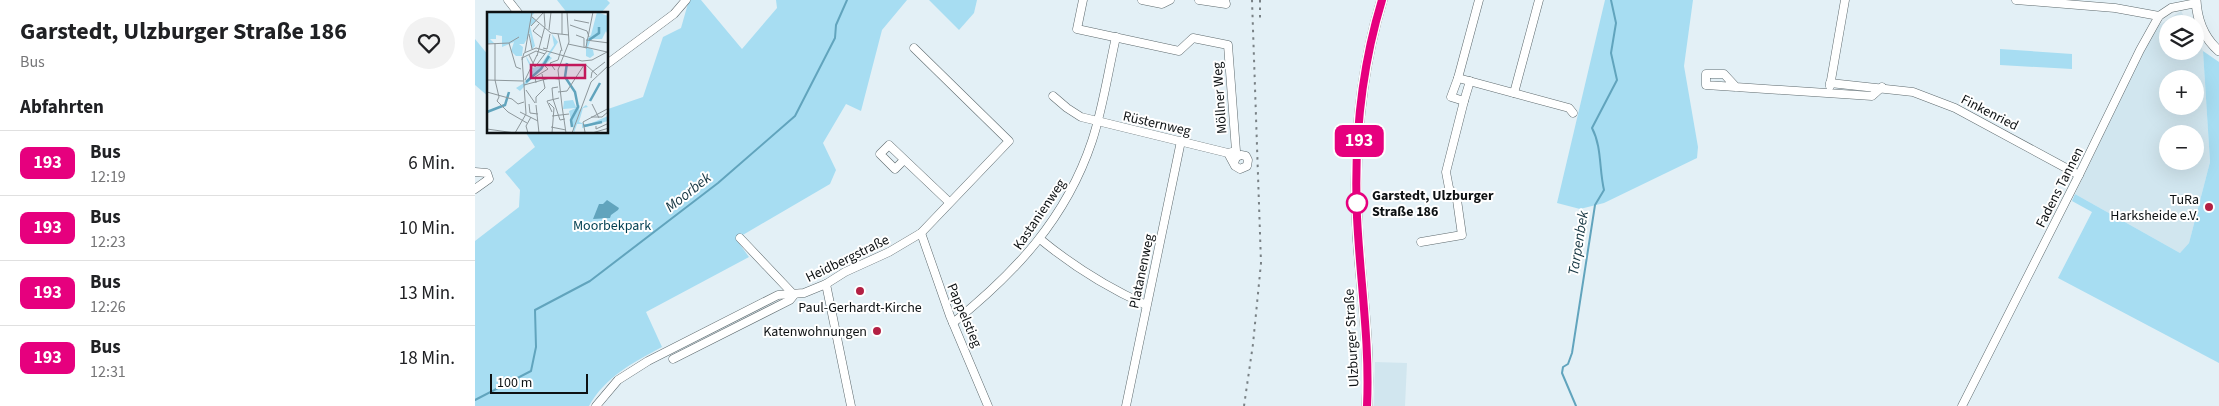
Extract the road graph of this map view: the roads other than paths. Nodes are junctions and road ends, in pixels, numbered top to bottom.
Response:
1 (508, 0) edge
2 (1083, 0) edge
3 (1142, 0) edge
4 (1170, 0) edge
5 (1199, 0) edge
6 (1225, 0) edge
7 (1382, 0) edge
8 (1479, 0) edge
9 (1539, 0) edge
10 (1845, 0) edge
11 (2016, 0) edge
12 (684, 2) edge
13 (2196, 2) edge
14 (517, 12) edge
15 (2160, 15) edge
16 (2159, 16) joint
17 (1116, 37) junction
18 (914, 48) dead end
19 (2219, 51) edge
20 (609, 63) edge
21 (1458, 78) junction
22 (1470, 81) junction
23 (1830, 83) junction
24 (1883, 87) junction
25 (1736, 88) dead end
26 (1515, 93) junction
27 (1829, 93) junction
28 (1053, 96) dead end
29 (1464, 101) junction
30 (1573, 113) dead end
31 (1098, 121) junction
32 (1181, 141) junction
33 (1229, 153) junction
34 (1241, 155) junction
35 (904, 160) dead end
36 (1234, 163) junction
37 (475, 172) edge
38 (2079, 175) junction
39 (475, 189) edge
40 (949, 202) junction
41 (921, 233) junction
42 (740, 238) dead end
43 (1040, 238) junction
44 (1421, 242) dead end
45 (826, 284) junction
46 (794, 295) junction
47 (1146, 305) junction
48 (953, 323) junction
49 (673, 359) dead end
50 (596, 406) edge
51 (851, 406) edge
52 (988, 406) edge
53 (1126, 406) edge
54 (1367, 406) edge
55 (1962, 406) edge

1 - 14 street
2 - 17 street, Möllner Weg
3 - 4 street
5 - 6 street
7 - 54 main road, Ulzburger Straße
8 - 21 street
9 - 26 street
10 - 23 street
11 - 16 street
12 - 20 street
13 - 15 street
13 - 19 street
16 - 38 street, Fadens Tannen
17 - 31 street
17 - 33 street, Möllner Weg
18 - 40 street, Heidbergstraße
21 - 22 street
21 - 29 street
22 - 26 street
22 - 29 street
23 - 24 street, Finkenried
23 - 27 street
24 - 27 street
24 - 38 street, Finkenried
25 - 27 street
26 - 30 street
28 - 31 street, Rüsternweg
29 - 44 street
31 - 32 street, Rüsternweg
31 - 43 street, Kastanienweg
32 - 33 street, Rüsternweg
32 - 47 street, Platanenweg
33 - 34 street, Rüsternweg
33 - 36 street
34 - 36 street
34 - 36 street
35 - 40 street
37 - 39 street
38 - 55 street, Fadens Tannen
40 - 41 street, Heidbergstraße
41 - 45 street, Heidbergstraße
41 - 48 street, Pappelstieg
42 - 46 street
43 - 47 street
43 - 48 street, Kastanienweg
45 - 46 street, Heidbergstraße
45 - 51 street
46 - 49 street
46 - 50 street, Heidbergstraße
47 - 53 street, Platanenweg
48 - 52 street, Pappelstieg

